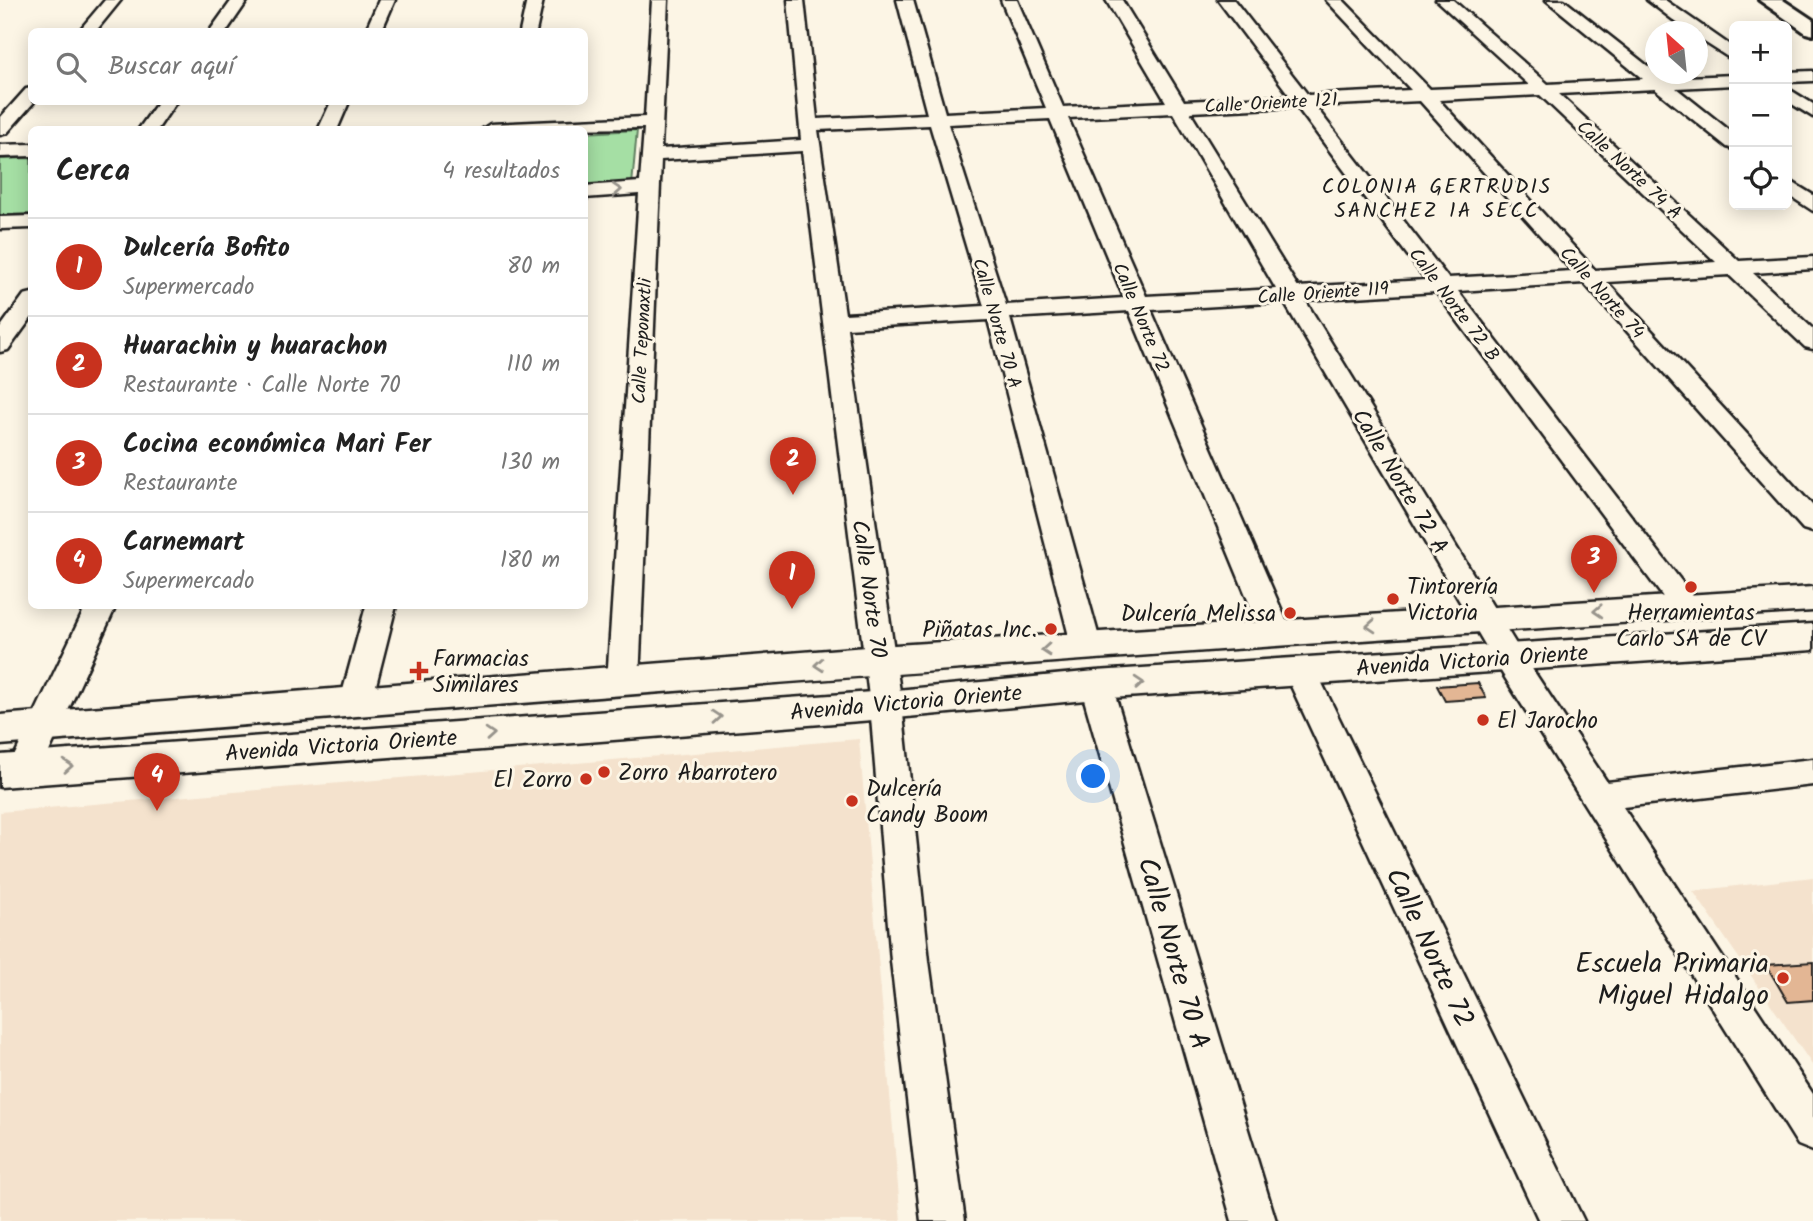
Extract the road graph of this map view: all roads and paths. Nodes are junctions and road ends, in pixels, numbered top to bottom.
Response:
1 (113, 0) edge
2 (240, 0) edge
3 (387, 0) edge
4 (535, 0) edge
5 (660, 0) edge
6 (796, 0) edge
7 (905, 0) edge
8 (1009, 0) edge
9 (1114, 0) edge
10 (1226, 0) edge
11 (1335, 0) edge
12 (1444, 0) edge
13 (1553, 0) edge
14 (1655, 0) edge
15 (1769, 0) edge
16 (89, 28) edge
17 (220, 28) edge
18 (375, 28) edge
19 (529, 28) edge
20 (1813, 29) edge
21 (1729, 52) edge
22 (1645, 73) edge
23 (1813, 76) edge
24 (1792, 77) edge
25 (1729, 80) edge
26 (1708, 81) edge
27 (1645, 84) edge
28 (1658, 84) edge
29 (1544, 89) junction
30 (1425, 95) junction
31 (1792, 97) edge
32 (28, 98) edge
33 (1301, 100) junction
34 (165, 105) edge
35 (339, 105) edge
36 (1177, 106) junction
37 (1056, 112) junction
38 (1813, 112) edge
39 (937, 118) junction
40 (508, 122) edge
41 (654, 122) junction
42 (150, 126) edge
43 (329, 126) edge
44 (0, 129) edge
45 (810, 135) junction
46 (1729, 139) edge
47 (28, 150) edge
48 (0, 151) edge
49 (652, 155) junction
50 (649, 187) junction
51 (1792, 189) edge
52 (588, 192) edge
53 (1813, 205) edge
54 (28, 222) edge
55 (0, 223) edge
56 (1813, 263) edge
57 (1734, 267) junction
58 (1588, 276) junction
59 (1440, 284) junction
60 (1289, 294) junction
61 (1136, 304) junction
62 (28, 306) edge
63 (997, 312) junction
64 (834, 322) junction
65 (1813, 342) edge
66 (0, 345) edge
67 (1813, 523) edge
68 (1813, 599) edge
69 (1685, 606) junction
70 (100, 609) edge
71 (380, 609) edge
72 (1483, 618) junction
73 (1277, 634) junction
74 (1813, 636) edge
75 (1087, 648) junction
76 (1508, 657) junction
77 (879, 660) junction
78 (1301, 673) junction
79 (623, 682) junction
80 (1096, 685) junction
81 (356, 701) junction
82 (886, 705) junction
83 (44, 726) junction
84 (0, 730) edge
85 (13, 770) edge
86 (1813, 772) edge
87 (1600, 796) junction
88 (1813, 1131) edge
89 (943, 1221) edge
90 (1254, 1221) edge
91 (1562, 1221) edge

1 - 16 street
2 - 17 street
3 - 18 street
4 - 19 street
5 - 41 street, Calle Teponaxtli
6 - 45 street, Calle Norte 70
7 - 39 street, Calle Norte 70 A
8 - 37 street, Calle Norte 72
9 - 36 street, Calle Norte 72 A
10 - 33 street, Calle Norte 72 B
11 - 30 street, Calle Norte 74
12 - 29 street, Calle Norte 74 A
13 - 22 street
14 - 21 street
15 - 20 main road
23 - 24 street
25 - 26 street, Calle Oriente 121
27 - 29 street, Calle Oriente 121
28 - 46 street
29 - 30 street, Calle Oriente 121
29 - 57 street, Calle Norte 74 A
30 - 33 street, Calle Oriente 121
30 - 58 street, Calle Norte 74
31 - 38 street
32 - 44 street
33 - 36 street, Calle Oriente 121
33 - 59 street, Calle Norte 72 B
34 - 42 street
35 - 43 street
36 - 37 street, Calle Oriente 121
36 - 60 street, Calle Norte 72 A
37 - 39 street, Calle Oriente 121
37 - 61 street, Calle Norte 72
39 - 45 street, Calle Oriente 121
39 - 63 street, Calle Norte 70 A
40 - 41 street
41 - 49 street, Calle Teponaxtli
45 - 49 street, Calle Oriente 121
45 - 64 street, Calle Norte 70
47 - 48 street
49 - 50 street, Calle Teponaxtli
52 -> 50 street
50 - 79 street, Calle Teponaxtli
51 - 53 street
54 - 55 street
56 - 57 street, Calle Oriente 119
57 - 58 street, Calle Oriente 119
57 - 65 street, Calle Norte 74 A
58 - 59 street, Calle Oriente 119
58 - 67 street, Calle Norte 74
59 - 60 street, Calle Oriente 119
59 - 69 street, Calle Norte 72 B
60 - 61 street, Calle Oriente 119
60 - 72 street, Calle Norte 72 A
61 - 63 street, Calle Oriente 119
61 - 73 street, Calle Norte 72
62 - 66 street
63 - 64 street, Calle Oriente 119
63 - 75 street, Calle Norte 70 A
64 - 77 street, Calle Norte 70
68 - 69 street, Avenida Victoria Oriente
69 -> 72 street, Avenida Victoria Oriente
70 - 83 street
71 - 81 street
72 -> 73 street, Avenida Victoria Oriente
72 - 76 street, Calle Norte 72 A
73 - 75 street, Avenida Victoria Oriente
74 - 76 street, Avenida Victoria Oriente
75 -> 77 street, Avenida Victoria Oriente
76 - 78 street, Avenida Victoria Oriente
76 - 87 street, Calle Norte 72 A
77 -> 79 street, Avenida Victoria Oriente
77 - 82 street, Calle Norte 70
80 -> 78 street, Avenida Victoria Oriente
78 - 91 street, Calle Norte 72
79 - 81 street, Avenida Victoria Oriente
80 - 82 street, Avenida Victoria Oriente
80 - 90 street, Calle Norte 70 A
81 - 83 street, Avenida Victoria Oriente
85 -> 82 street, Avenida Victoria Oriente
82 - 89 street, Calle Norte 70
83 - 84 street, Avenida Victoria Oriente
83 - 85 street
86 - 87 street
87 - 88 street, Calle Norte 72 A

